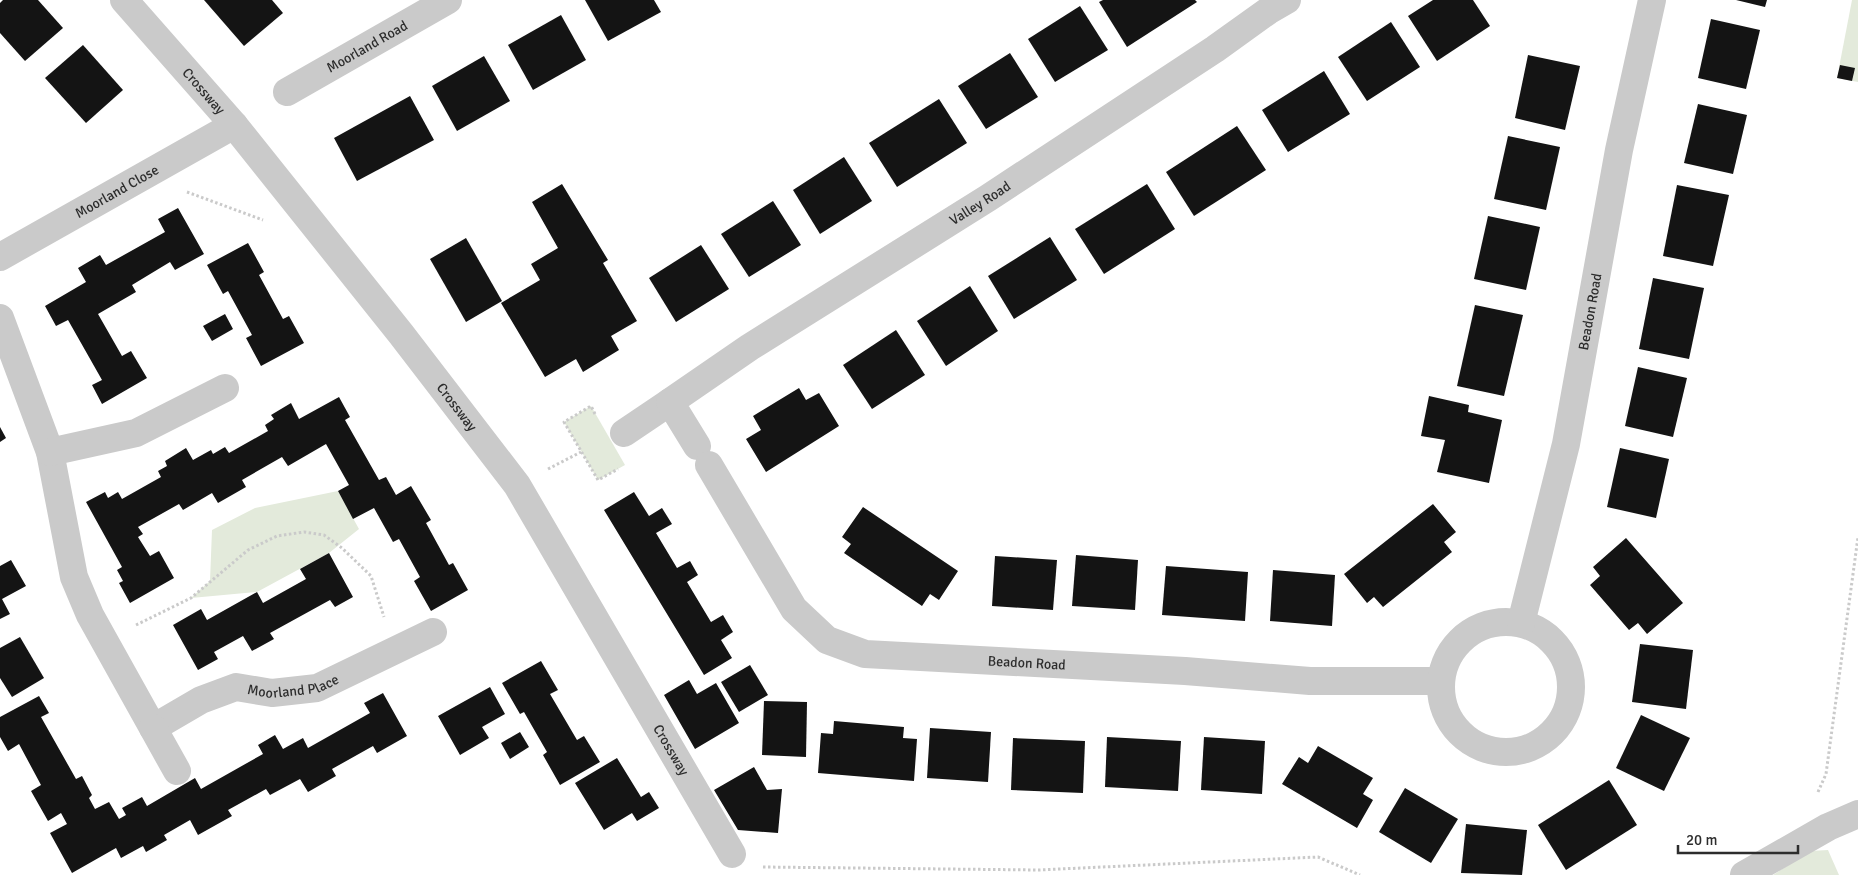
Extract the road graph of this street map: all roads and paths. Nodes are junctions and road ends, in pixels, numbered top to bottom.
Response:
1 (124, 0) edge
2 (448, 0) edge
3 (1287, 0) edge
4 (1652, 0) edge
5 (287, 92) dead end
6 (234, 125) junction
7 (143, 176) junction
8 (264, 221) dead end
9 (0, 257) edge
10 (0, 318) edge
11 (225, 388) dead end
12 (670, 402) junction
13 (599, 420) dead end
14 (624, 433) dead end
15 (50, 452) junction
16 (581, 452) dead end
17 (1858, 537) edge
18 (1521, 623) junction
19 (433, 632) dead end
20 (104, 641) junction
21 (395, 651) junction
22 (1441, 681) junction
23 (152, 728) junction
24 (177, 771) dead end
25 (1816, 797) dead end
26 (1858, 814) edge
27 (732, 854) joint
28 (1360, 875) edge
29 (1744, 875) edge

1 - 6 street, Crossway
2 - 5 street, Moorland Road
3 - 12 street, Valley Road
4 - 18 street, Beadon Road
6 - 7 street, Moorland Close
6 - 27 street, Crossway
7 - 8 path
7 - 9 street, Moorland Close
10 - 15 street
11 - 15 street
12 - 14 street, Valley Road
12 - 22 street, Beadon Road
13 - 16 path
15 - 20 street
17 - 25 path
18 - 22 street
18 - 22 street
19 - 21 street, Moorland Place
20 - 21 path
20 - 23 street
21 - 23 street, Moorland Place
23 - 24 street
26 - 29 street
27 - 28 path

